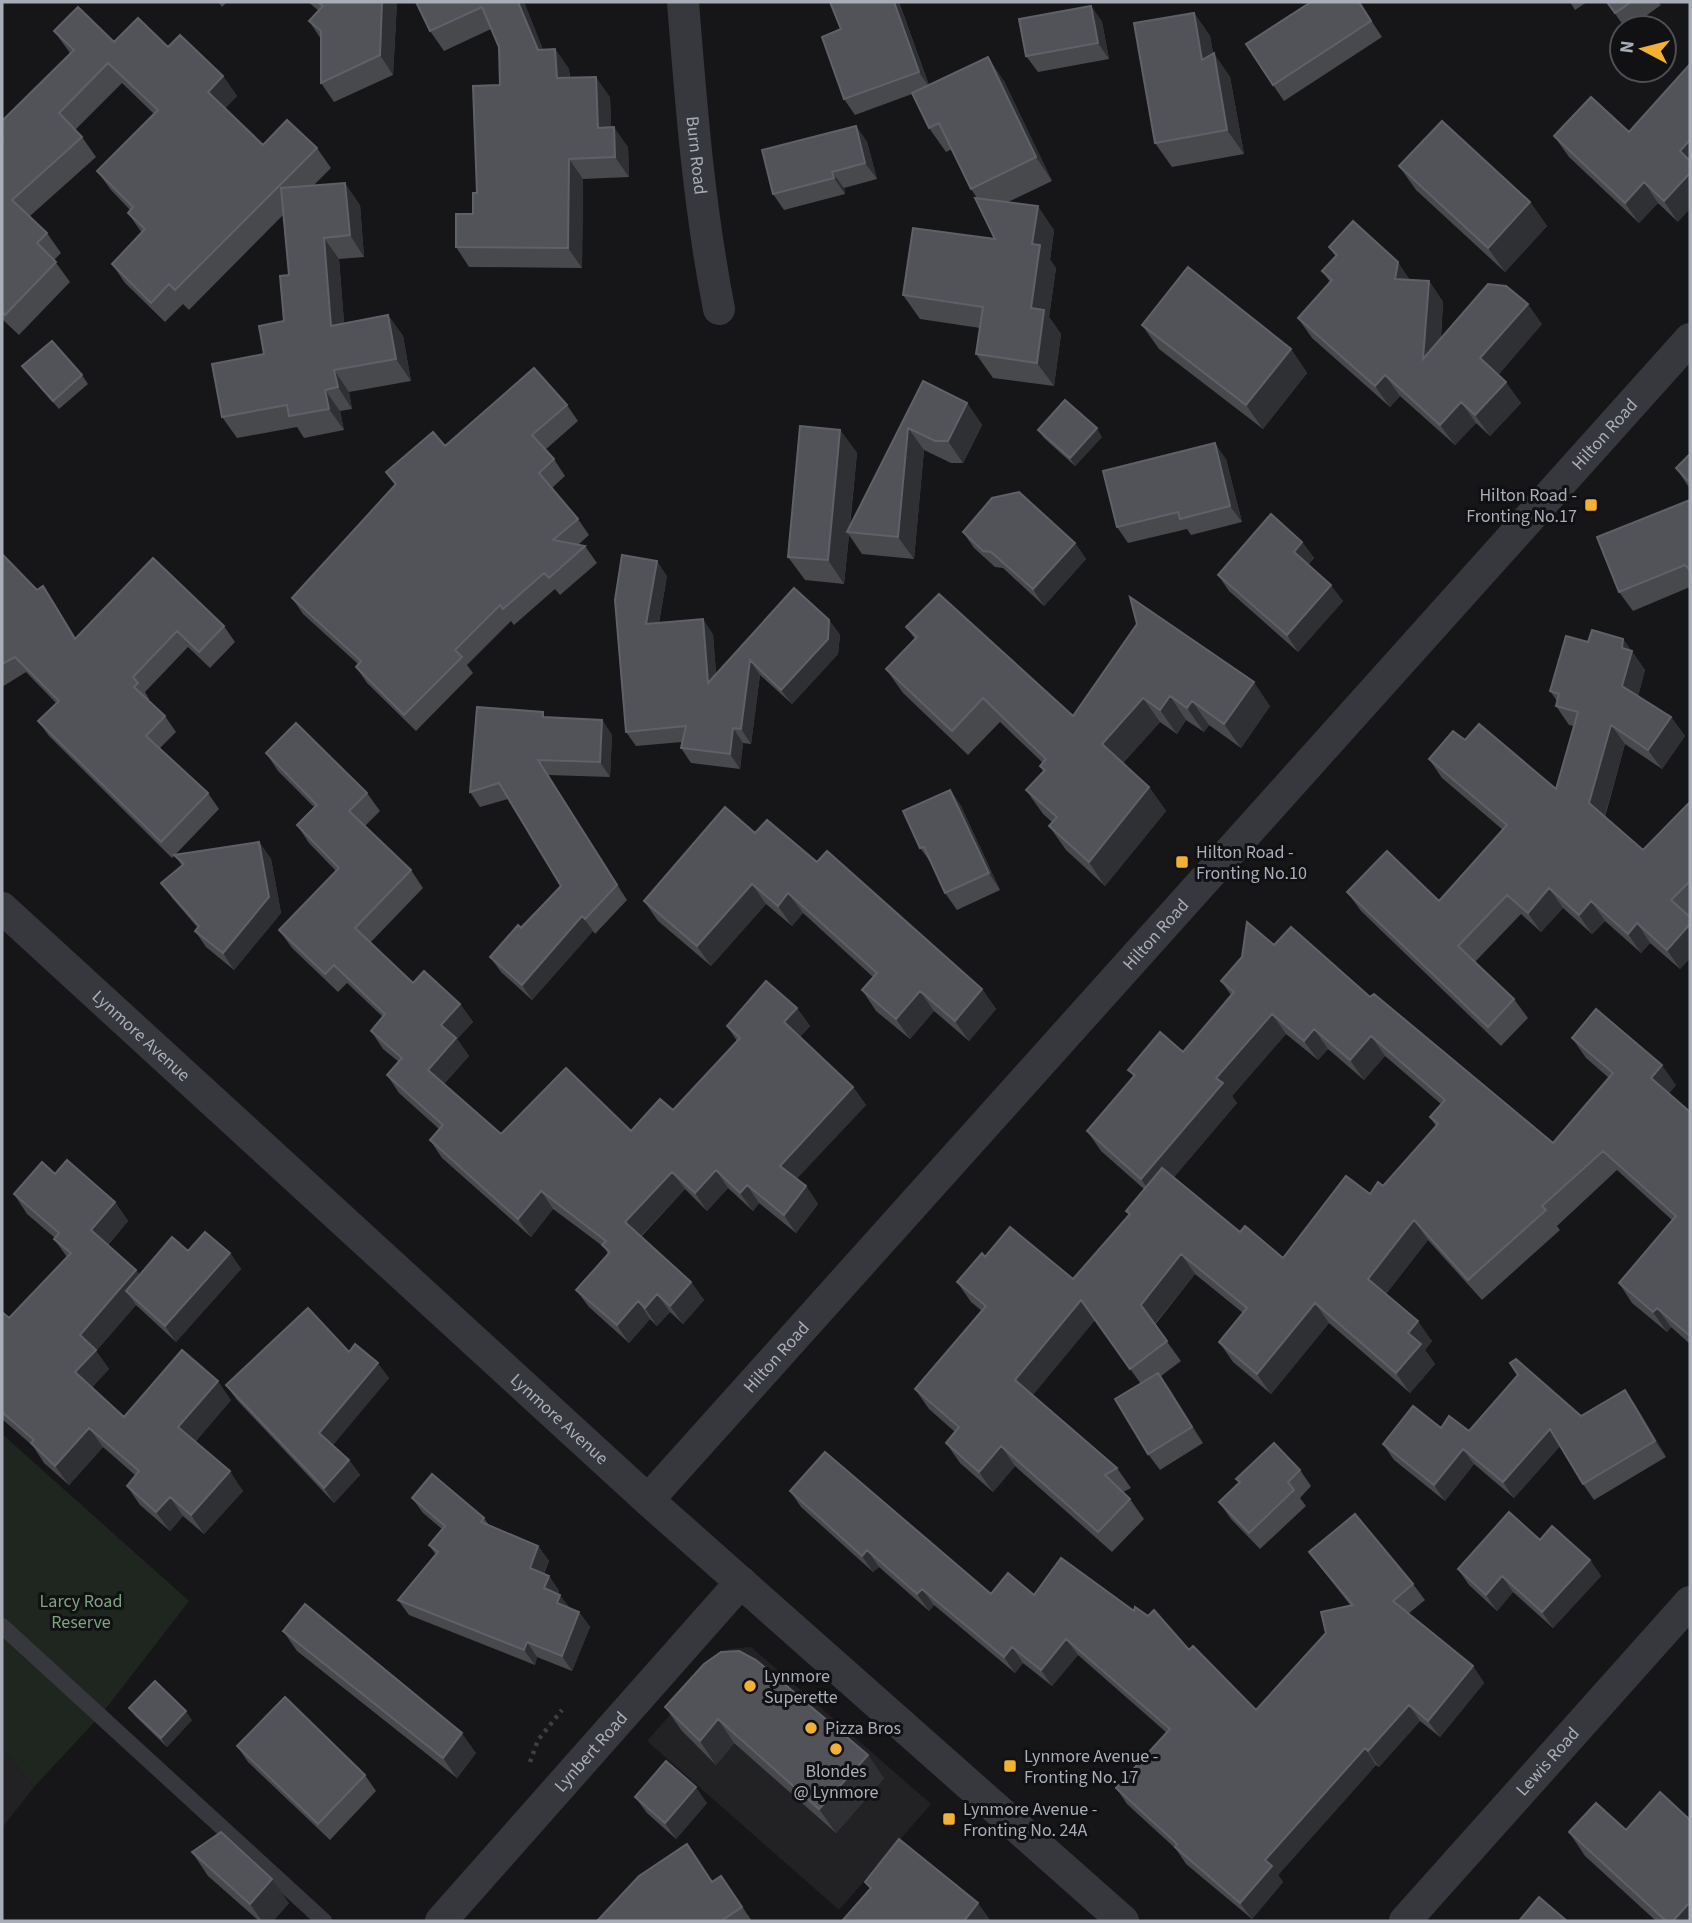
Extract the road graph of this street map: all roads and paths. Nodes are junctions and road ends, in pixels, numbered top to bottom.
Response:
1 (683, 2) edge
2 (719, 309) dead end
3 (1690, 338) edge
4 (2, 908) edge
5 (648, 1500) junction
6 (741, 1582) junction
7 (1690, 1602) edge
8 (2, 1626) edge
9 (324, 1921) edge
10 (442, 1921) edge
11 (1123, 1921) edge
12 (1405, 1921) edge

1 - 2 street, Burn Road
3 - 5 street, Hilton Road
4 - 5 street, Lynmore Avenue
5 - 6 street, Lynmore Avenue
6 - 10 street, Lynbert Road
6 - 11 street, Lynmore Avenue
7 - 12 street, Lewis Road
8 - 9 lane

